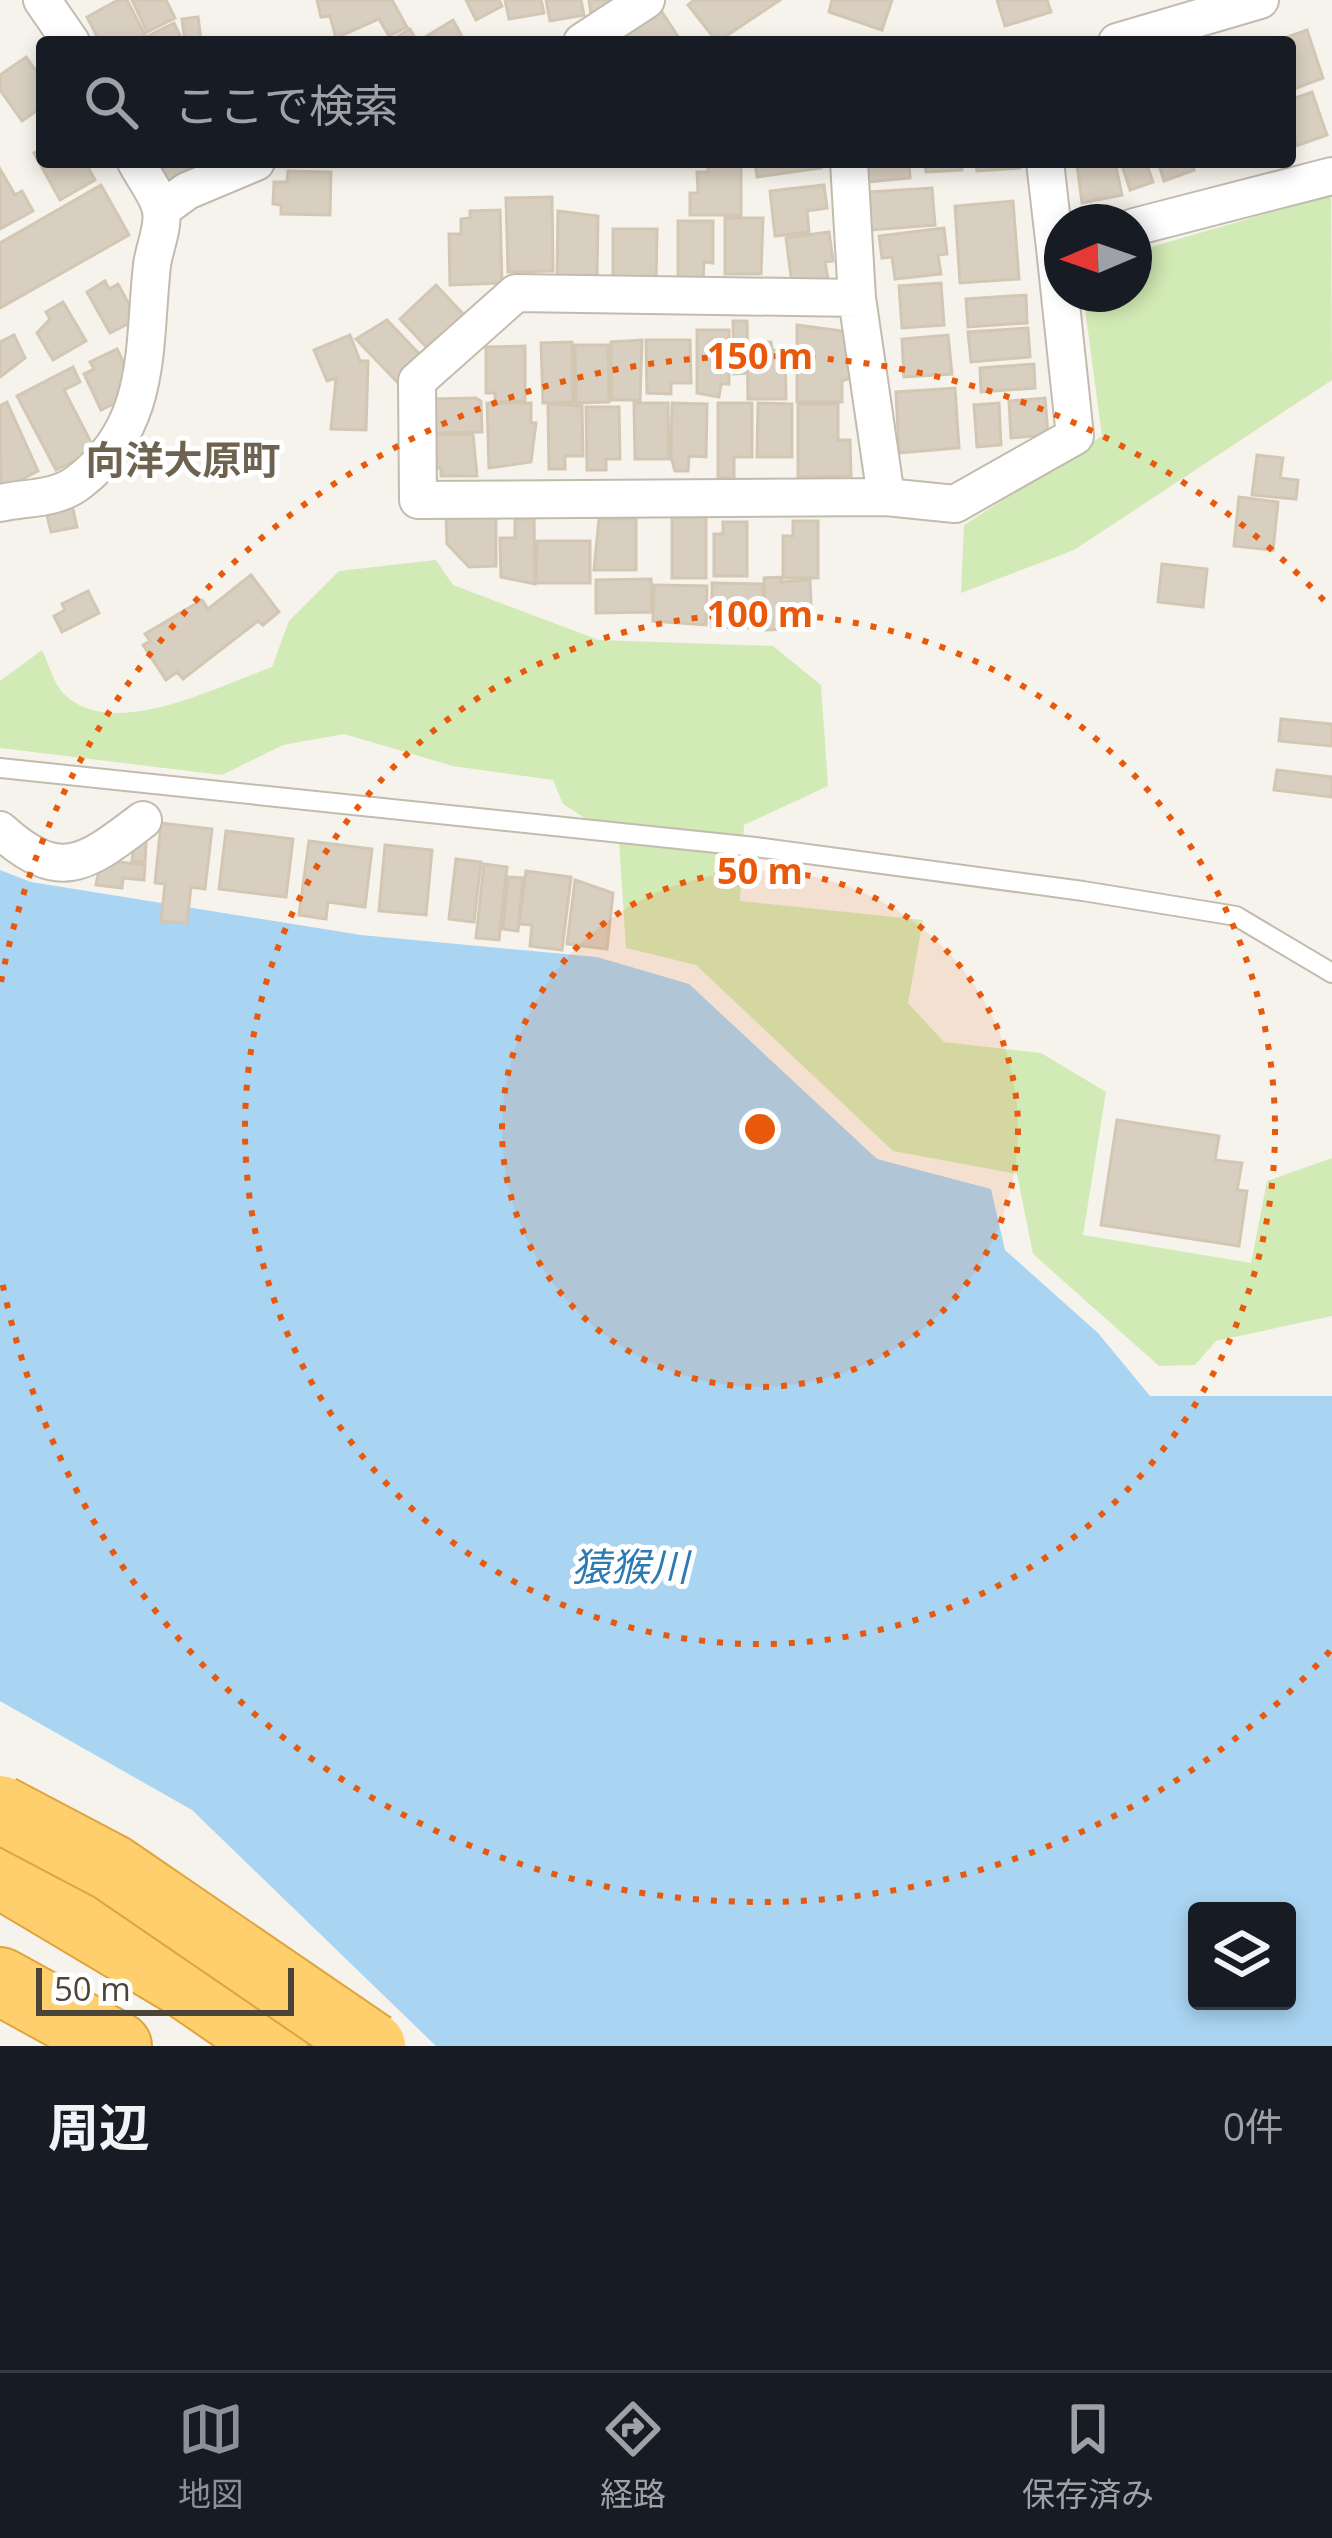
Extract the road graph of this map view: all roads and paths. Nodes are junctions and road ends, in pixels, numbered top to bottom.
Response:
1 (42, 0) edge
2 (646, 0) edge
3 (1260, 0) edge
4 (67, 36) edge
5 (591, 36) edge
6 (1137, 36) edge
7 (139, 168) edge
8 (242, 168) edge
9 (849, 168) edge
10 (1046, 168) edge
11 (1332, 176) edge
12 (1051, 204) edge
13 (161, 210) junction
14 (1152, 222) edge
15 (857, 298) junction
16 (1064, 312) edge
17 (886, 497) junction
18 (0, 503) edge
19 (0, 768) edge
20 (143, 820) dead end
21 (0, 830) edge
22 (1332, 973) edge
23 (0, 1809) edge
24 (0, 1874) edge
25 (0, 1894) edge
26 (0, 1981) edge
27 (0, 2019) edge
28 (74, 2046) edge
29 (118, 2046) edge
30 (202, 2046) edge
31 (274, 2046) edge
32 (372, 2046) edge

1 - 4 street
2 - 5 street
3 - 6 street
7 - 13 street
8 - 13 street
9 - 15 street
10 - 12 street
11 - 14 street
13 - 18 street
15 - 17 street
15 - 17 street
16 - 17 street
19 - 22 lane
20 - 21 street
23 - 32 highway, bridge
24 - 31 highway
25 - 30 highway
26 - 29 highway
27 - 28 street

